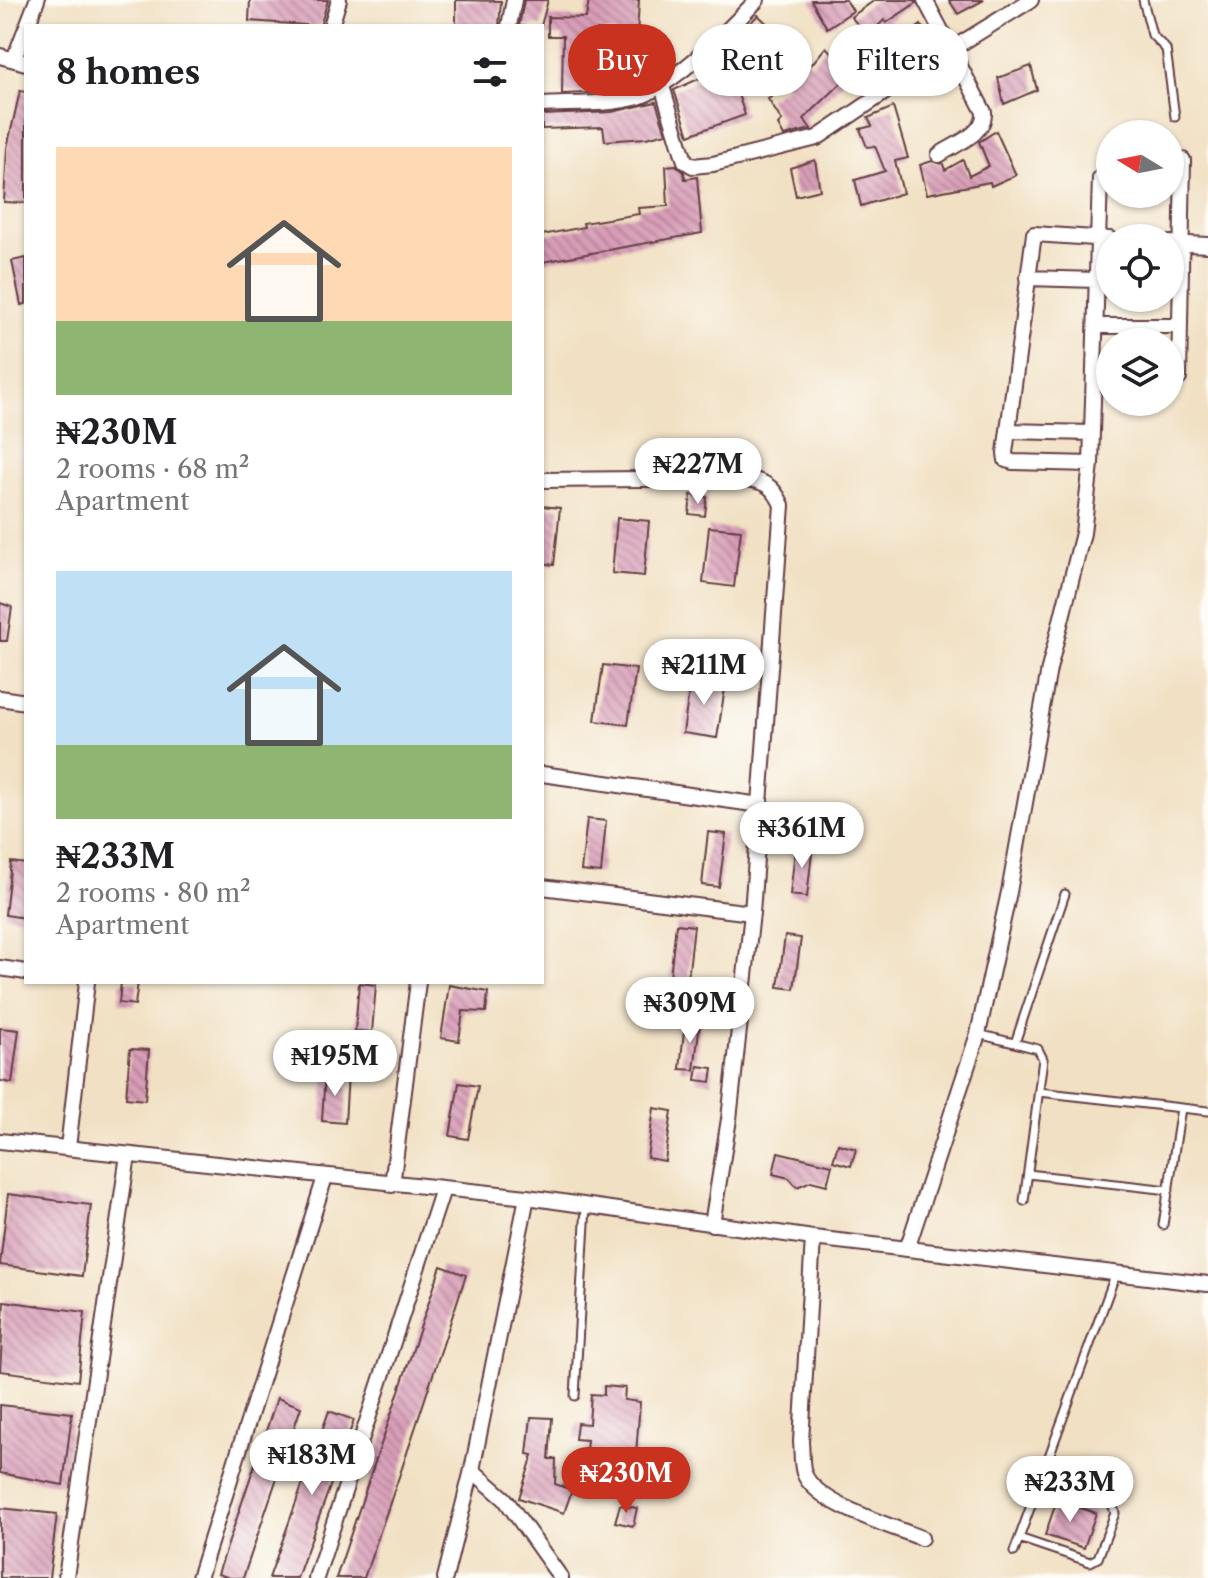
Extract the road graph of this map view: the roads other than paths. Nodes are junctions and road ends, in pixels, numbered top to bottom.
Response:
1 (37, 0) edge
2 (339, 0) edge
3 (514, 0) edge
4 (757, 0) edge
5 (925, 0) edge
6 (1031, 0) edge
7 (1143, 0) edge
8 (27, 24) edge
9 (332, 24) edge
10 (509, 24) edge
11 (937, 24) edge
12 (24, 32) edge
13 (968, 39) edge
14 (13, 59) edge
15 (676, 72) edge
16 (968, 83) edge
17 (639, 96) edge
18 (665, 96) edge
19 (880, 96) edge
20 (544, 105) edge
21 (1175, 117) dead end
22 (939, 155) dead end
23 (1096, 238) edge
24 (1184, 244) edge
25 (1208, 245) edge
26 (1027, 278) junction
27 (1096, 280) edge
28 (1096, 312) edge
29 (1179, 312) edge
30 (1096, 326) junction
31 (1180, 326) joint
32 (1008, 431) junction
33 (1092, 433) junction
34 (1091, 464) junction
35 (544, 480) edge
36 (0, 698) edge
37 (24, 702) edge
38 (544, 774) edge
39 (760, 805) junction
40 (544, 887) edge
41 (1065, 894) dead end
42 (752, 913) junction
43 (0, 968) edge
44 (24, 972) edge
45 (86, 984) edge
46 (418, 984) edge
47 (978, 1034) junction
48 (1015, 1043) junction
49 (1039, 1092) junction
50 (1181, 1108) junction
51 (1208, 1111) edge
52 (0, 1141) edge
53 (68, 1148) junction
54 (128, 1155) junction
55 (1028, 1174) junction
56 (325, 1177) junction
57 (392, 1185) junction
58 (443, 1189) junction
59 (1169, 1190) junction
60 (527, 1197) junction
61 (1024, 1201) dead end
62 (586, 1206) junction
63 (712, 1224) junction
64 (1163, 1225) dead end
65 (813, 1238) junction
66 (907, 1249) junction
67 (1116, 1273) junction
68 (1208, 1284) edge
69 (575, 1396) dead end
70 (472, 1470) junction
71 (1043, 1472) junction
72 (921, 1538) dead end
73 (1019, 1538) junction
74 (1014, 1552) dead end
75 (66, 1577) edge
76 (199, 1578) edge
77 (316, 1578) edge
78 (445, 1578) edge
79 (561, 1578) edge

1 - 8 street
2 - 9 street
3 - 10 street
4 - 15 street
5 - 11 street
6 - 13 street
7 - 21 lane
12 - 14 street
16 - 22 street
17 - 20 street
18 - 19 street
23 - 26 street
24 - 25 street
26 - 27 street
26 - 32 street
28 - 30 street
29 - 31 street
30 - 31 street
30 - 33 street
32 - 33 street
32 - 34 street
33 - 34 street
34 - 47 street
35 - 39 street
36 - 37 street
38 - 39 street
39 - 42 street
40 - 42 street
41 - 48 lane
42 - 63 street
43 - 44 street
45 - 53 street
46 - 57 street
47 - 48 lane
47 - 66 street
48 - 49 lane
49 - 50 lane
49 - 55 lane
50 - 51 lane
50 - 59 lane
52 - 53 street
53 - 54 street
54 - 56 street
54 - 75 street
55 - 59 lane
55 - 61 lane
56 - 57 street
56 - 76 street
57 - 58 street
58 - 60 street
58 - 77 street
59 - 64 lane
60 - 62 street
60 - 70 street
62 - 63 street
62 - 69 lane
63 - 65 street
65 - 66 street
65 - 72 street
66 - 67 street
67 - 68 street
67 - 71 lane
70 - 78 street
70 - 79 street
71 - 73 lane
71 - 73 lane
73 - 74 lane

